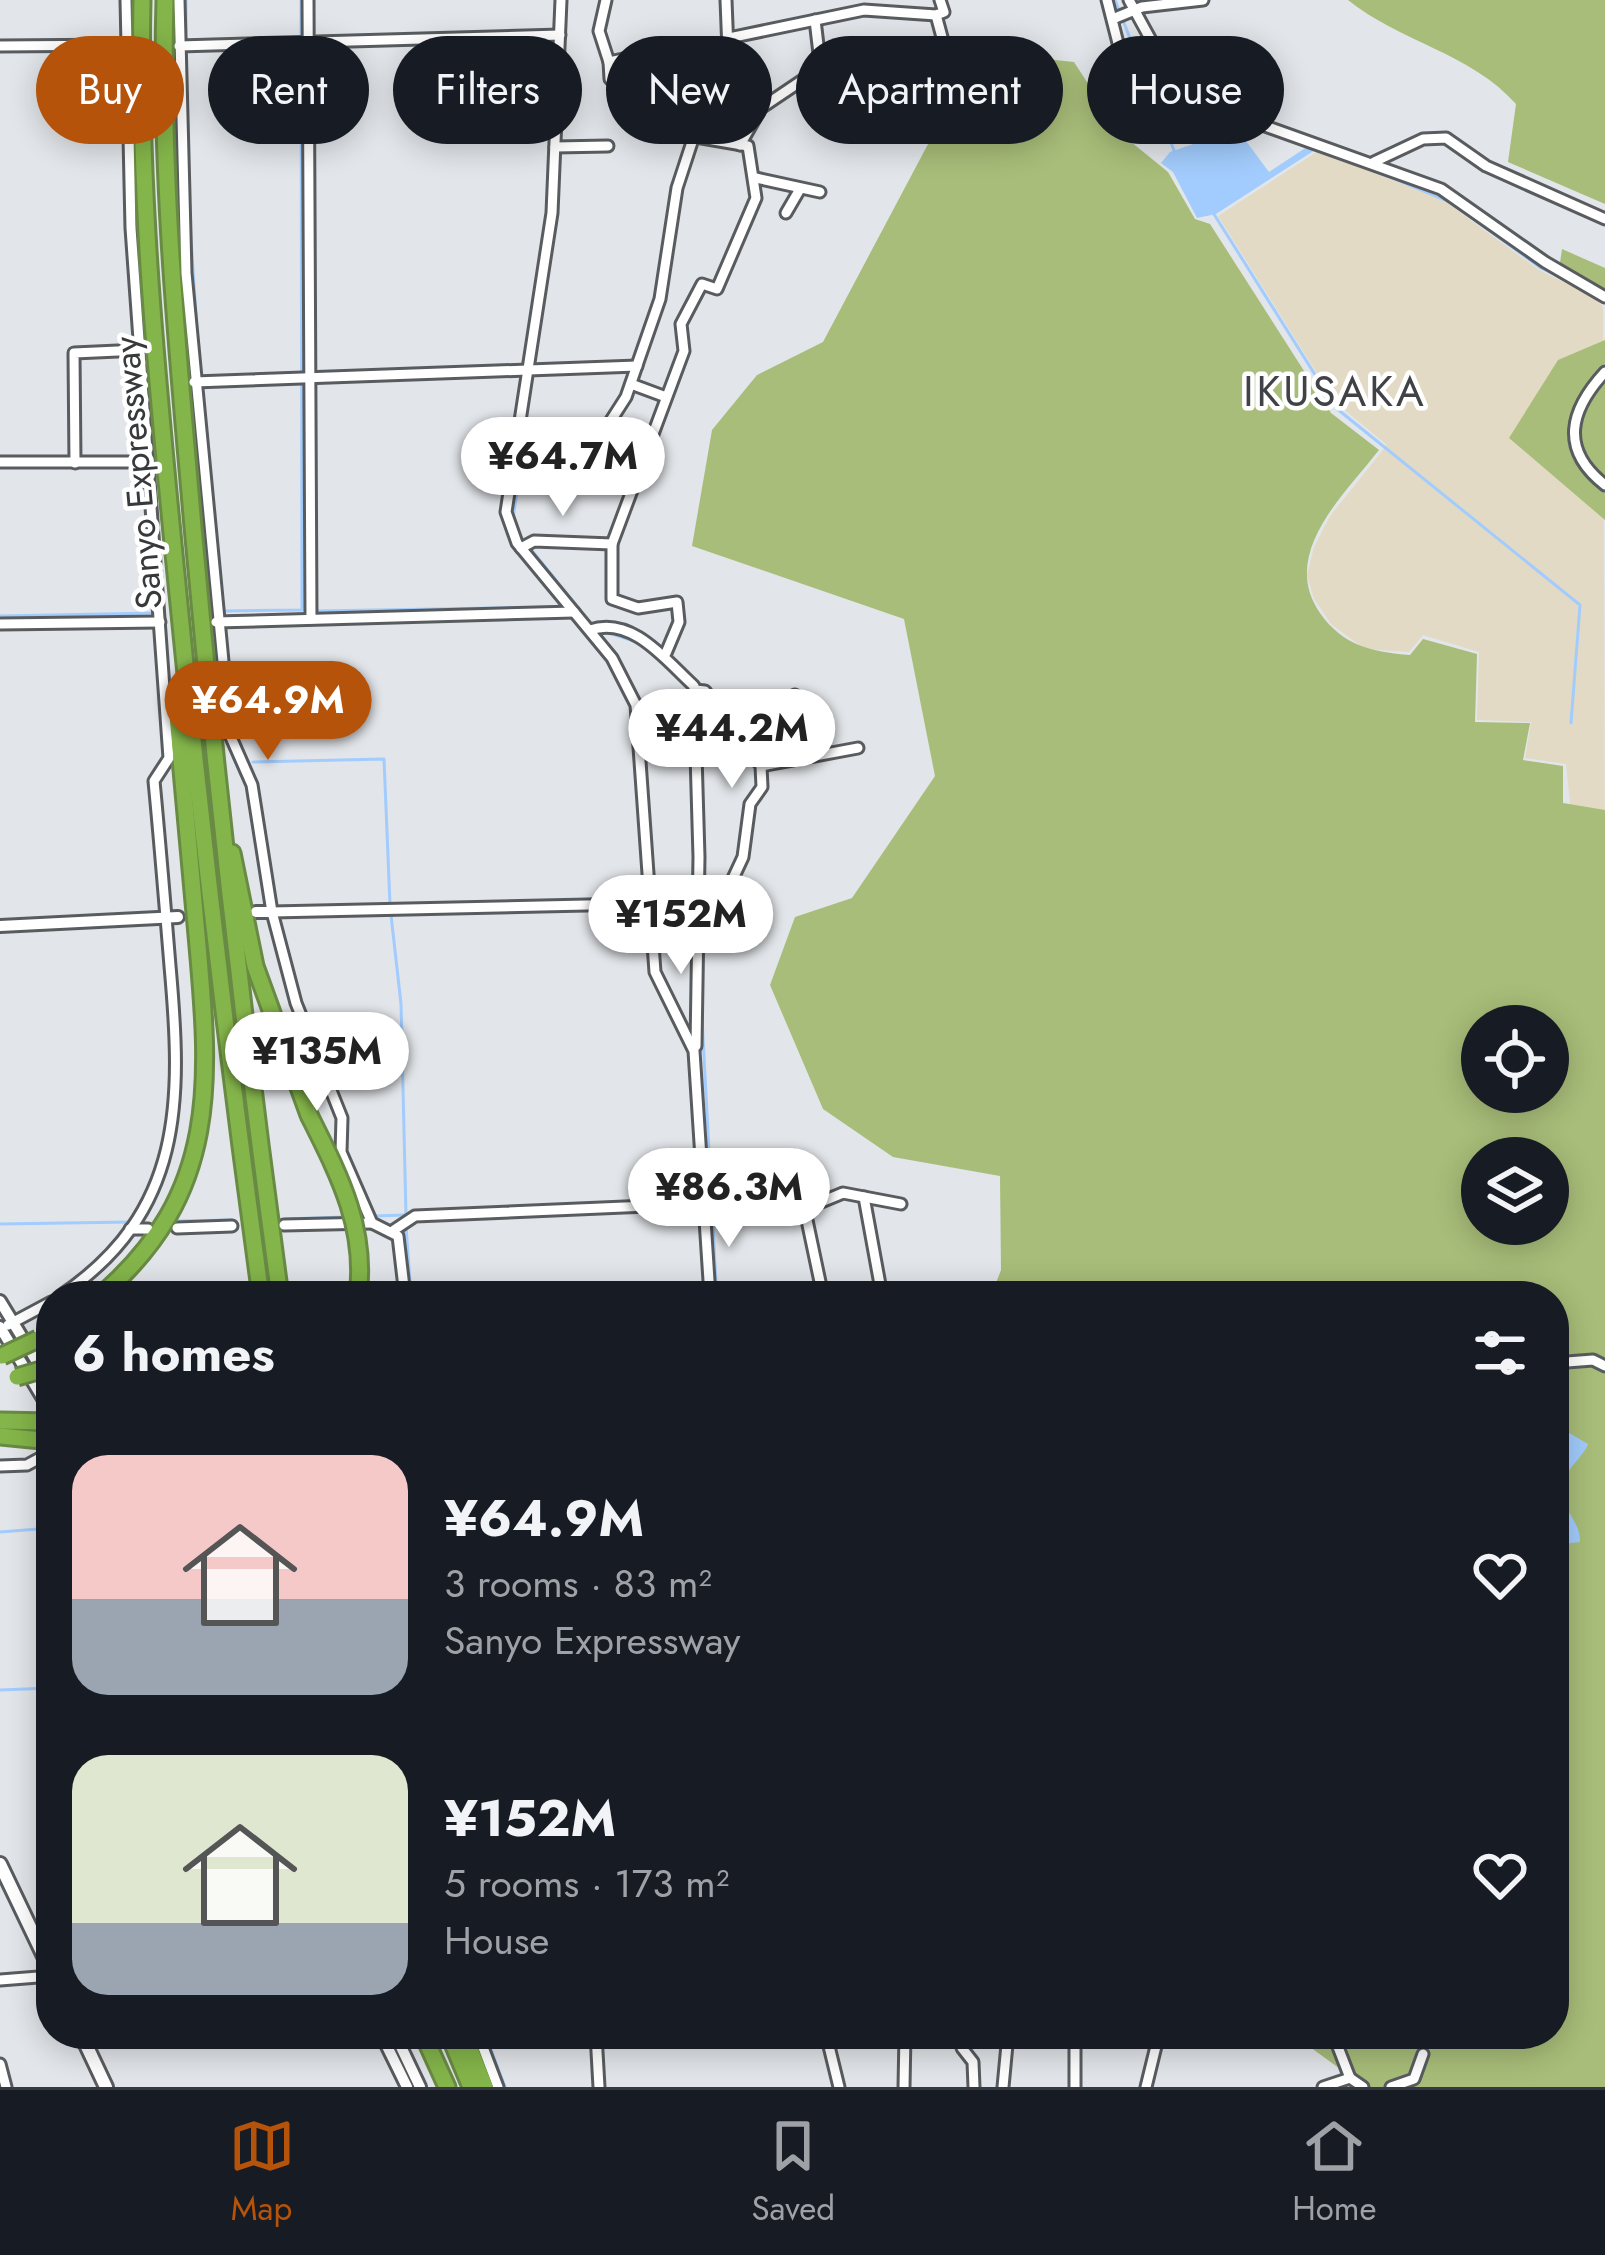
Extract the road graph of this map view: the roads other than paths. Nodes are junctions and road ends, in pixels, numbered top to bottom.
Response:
1 (127, 0) edge
2 (142, 0) edge
3 (165, 0) edge
4 (179, 0) edge
5 (308, 0) edge
6 (561, 0) edge
7 (606, 0) edge
8 (725, 0) edge
9 (940, 0) edge
10 (1107, 0) edge
11 (1203, 0) edge
12 (1125, 12) edge
13 (936, 15) junction
14 (815, 20) junction
15 (560, 35) junction
16 (127, 36) edge
17 (183, 36) edge
18 (303, 36) edge
19 (732, 36) edge
20 (741, 36) edge
21 (817, 36) edge
22 (942, 36) edge
23 (369, 42) edge
24 (36, 45) edge
25 (0, 46) edge
26 (184, 46) joint
27 (208, 46) edge
28 (606, 53) edge
29 (796, 84) edge
30 (131, 144) edge
31 (303, 144) edge
32 (696, 144) edge
33 (734, 144) edge
34 (740, 145) junction
35 (608, 146) dead end
36 (555, 147) junction
37 (1374, 162) junction
38 (756, 178) junction
39 (800, 189) junction
40 (820, 192) dead end
41 (787, 214) dead end
42 (1605, 219) edge
43 (1605, 297) edge
44 (140, 350) junction
45 (638, 366) junction
46 (526, 372) junction
47 (1605, 372) edge
48 (306, 379) junction
49 (199, 382) junction
50 (634, 385) junction
51 (667, 397) junction
52 (0, 462) edge
53 (148, 462) junction
54 (75, 463) junction
55 (1605, 484) edge
56 (507, 489) junction
57 (612, 544) junction
58 (524, 546) junction
59 (574, 612) junction
60 (310, 613) junction
61 (160, 615) junction
62 (216, 615) junction
63 (0, 624) edge
64 (590, 630) junction
65 (666, 656) junction
66 (697, 690) junction
67 (795, 695) dead end
68 (858, 748) dead end
69 (795, 758) junction
70 (761, 766) junction
71 (215, 768) junction
72 (188, 770) junction
73 (649, 904) junction
74 (699, 904) junction
75 (256, 912) dead end
76 (272, 912) junction
77 (172, 918) junction
78 (0, 926) edge
79 (694, 1051) junction
80 (864, 1197) junction
81 (901, 1204) dead end
82 (709, 1206) junction
83 (804, 1206) junction
84 (372, 1223) junction
85 (133, 1225) junction
86 (284, 1225) dead end
87 (232, 1226) dead end
88 (148, 1228) dead end
89 (178, 1228) dead end
90 (394, 1230) junction
91 (79, 1281) edge
92 (116, 1281) edge
93 (259, 1281) edge
94 (278, 1281) edge
95 (359, 1281) edge
96 (404, 1281) edge
97 (710, 1281) edge
98 (820, 1281) edge
99 (879, 1281) edge
100 (0, 1300) edge
101 (36, 1311) edge
102 (14, 1323) junction
103 (0, 1329) edge
104 (36, 1339) edge
105 (1, 1356) edge
106 (36, 1360) edge
107 (1569, 1362) edge
108 (1605, 1366) edge
109 (36, 1388) edge
110 (0, 1421) edge
111 (10, 1431) edge
112 (36, 1460) edge
113 (0, 1466) edge
114 (0, 1864) edge
115 (36, 1941) edge
116 (36, 1975) edge
117 (0, 1980) edge
118 (88, 2049) edge
119 (388, 2049) edge
120 (402, 2049) edge
121 (433, 2049) edge
122 (455, 2049) edge
123 (470, 2049) edge
124 (484, 2049) edge
125 (597, 2049) edge
126 (830, 2049) edge
127 (905, 2049) edge
128 (963, 2049) edge
129 (1007, 2049) edge
130 (1076, 2049) edge
131 (1155, 2049) edge
132 (1339, 2049) edge
133 (1423, 2054) dead end
134 (0, 2064) edge
135 (1350, 2078) junction
136 (6, 2087) edge
137 (106, 2087) edge
138 (407, 2087) edge
139 (420, 2087) edge
140 (449, 2087) edge
141 (471, 2087) edge
142 (485, 2087) edge
143 (498, 2087) edge
144 (598, 2087) edge
145 (839, 2087) edge
146 (904, 2087) edge
147 (974, 2087) edge
148 (1003, 2087) edge
149 (1075, 2087) edge
150 (1146, 2087) edge
151 (1323, 2087) edge
152 (1363, 2087) edge
153 (1390, 2087) edge

1 - 16 street
2 - 72 highway, Sanyo Expressway
3 - 71 highway, Sanyo Expressway
4 - 17 street
5 - 18 street
6 - 15 street
7 - 28 street
8 - 19 street
9 - 13 street
10 - 12 street
11 - 12 street
12 - 37 street
13 - 14 street
13 - 22 street
14 - 20 street
14 - 21 street
15 - 23 street
15 - 36 street
24 - 25 street
26 - 27 street
26 - 49 street
29 - 34 street
30 - 44 street
31 - 48 street
32 - 45 street
33 - 34 street
34 - 38 street
35 - 36 street
36 - 46 street
37 - 42 street
37 - 43 street
38 - 39 street
38 - 51 street
39 - 40 street
39 - 41 street
44 - 53 street
44 - 54 street
45 - 46 street
45 - 50 street
46 - 48 street
46 - 56 street
47 - 55 street
48 - 49 street
48 - 60 street
49 - 62 street
50 - 51 street
50 - 56 street
51 - 57 street
52 - 54 street
53 - 54 street
53 - 61 street
56 - 58 street
57 - 58 street
57 - 65 street
58 - 59 street
59 - 60 street
59 - 64 street
60 - 62 street
61 - 63 street
61 - 77 street
62 - 76 street
64 - 65 street
64 - 73 street
65 - 66 street
66 - 70 street
66 - 74 street
67 - 69 street
68 - 69 street
69 - 70 street
70 - 74 street
71 - 94 highway, Sanyo Expressway
71 - 95 highway, bridge
72 - 92 highway
72 - 93 highway, Sanyo Expressway
73 - 74 street
73 - 76 street
73 - 79 street
74 - 79 street
75 - 76 street
76 - 84 street
77 - 78 street
77 - 85 street
79 - 82 street
80 - 81 street
80 - 83 street
80 - 99 street
82 - 83 street
82 - 90 street
82 - 97 street
83 - 98 street
84 - 86 street
84 - 90 street
85 - 88 street
85 - 91 street
87 - 89 street
90 - 96 street
100 - 102 street
101 - 102 street
102 - 103 street
102 - 106 street
103 - 109 street
104 - 105 highway, bridge
107 - 108 street
110 - 111 highway
112 - 113 street
114 - 115 main road
116 - 117 street
118 - 137 main road
119 - 138 street
120 - 139 street
121 - 140 highway
122 - 141 highway
123 - 142 highway
124 - 143 street
125 - 144 street
126 - 145 street
127 - 146 street
128 - 147 street
129 - 148 street
130 - 149 street
131 - 150 street
132 - 135 street
133 - 153 street
134 - 136 street
135 - 151 street
135 - 152 street

